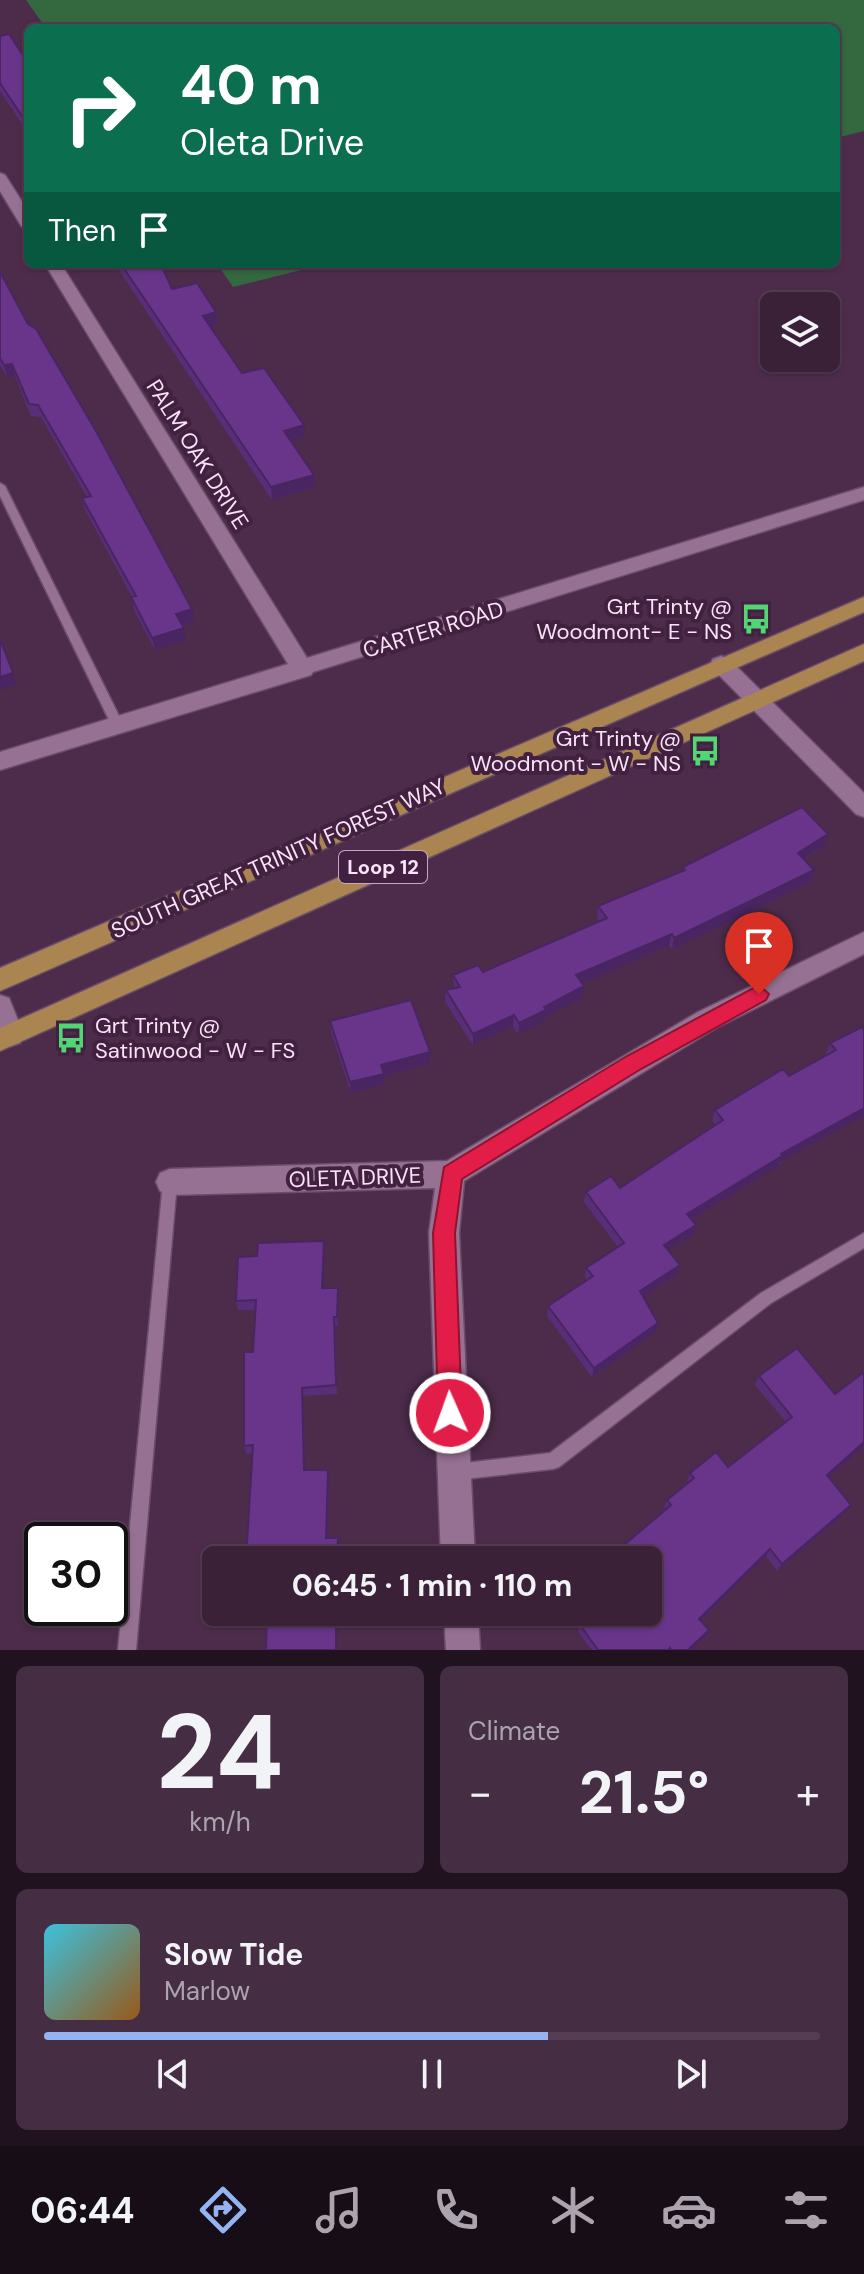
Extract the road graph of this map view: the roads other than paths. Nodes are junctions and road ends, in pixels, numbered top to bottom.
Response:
1 (0, 178) edge
2 (24, 217) edge
3 (55, 268) edge
4 (0, 486) edge
5 (864, 493) edge
6 (864, 604) edge
7 (864, 652) edge
8 (721, 664) junction
9 (303, 670) junction
10 (756, 699) junction
11 (118, 726) junction
12 (0, 761) edge
13 (864, 808) edge
14 (864, 942) edge
15 (0, 980) edge
16 (0, 1006) edge
17 (5, 1037) edge
18 (451, 1174) junction
19 (170, 1182) joint
20 (864, 1240) edge
21 (452, 1473) junction
22 (457, 1546) edge
23 (462, 1626) edge
24 (127, 1650) edge
25 (463, 1650) edge

1 - 2 street
3 - 9 street, PALM OAK DRIVE
4 - 11 lane
5 - 9 street, CARTER ROAD
6 - 8 main road, SOUTH GREAT TRINITY FOREST WAY / Loop 12
7 - 10 main road, Loop 12
8 - 10 street
8 - 15 main road, SOUTH GREAT TRINITY FOREST WAY / Loop 12
9 - 11 street, CARTER ROAD
10 - 13 street
10 - 17 main road, Loop 12
11 - 12 street, CARTER ROAD
14 - 18 street, OLETA DRIVE
16 - 17 street
18 - 19 street, OLETA DRIVE
18 - 21 street
19 - 24 lane
20 - 21 lane
21 - 22 street
23 - 25 street

